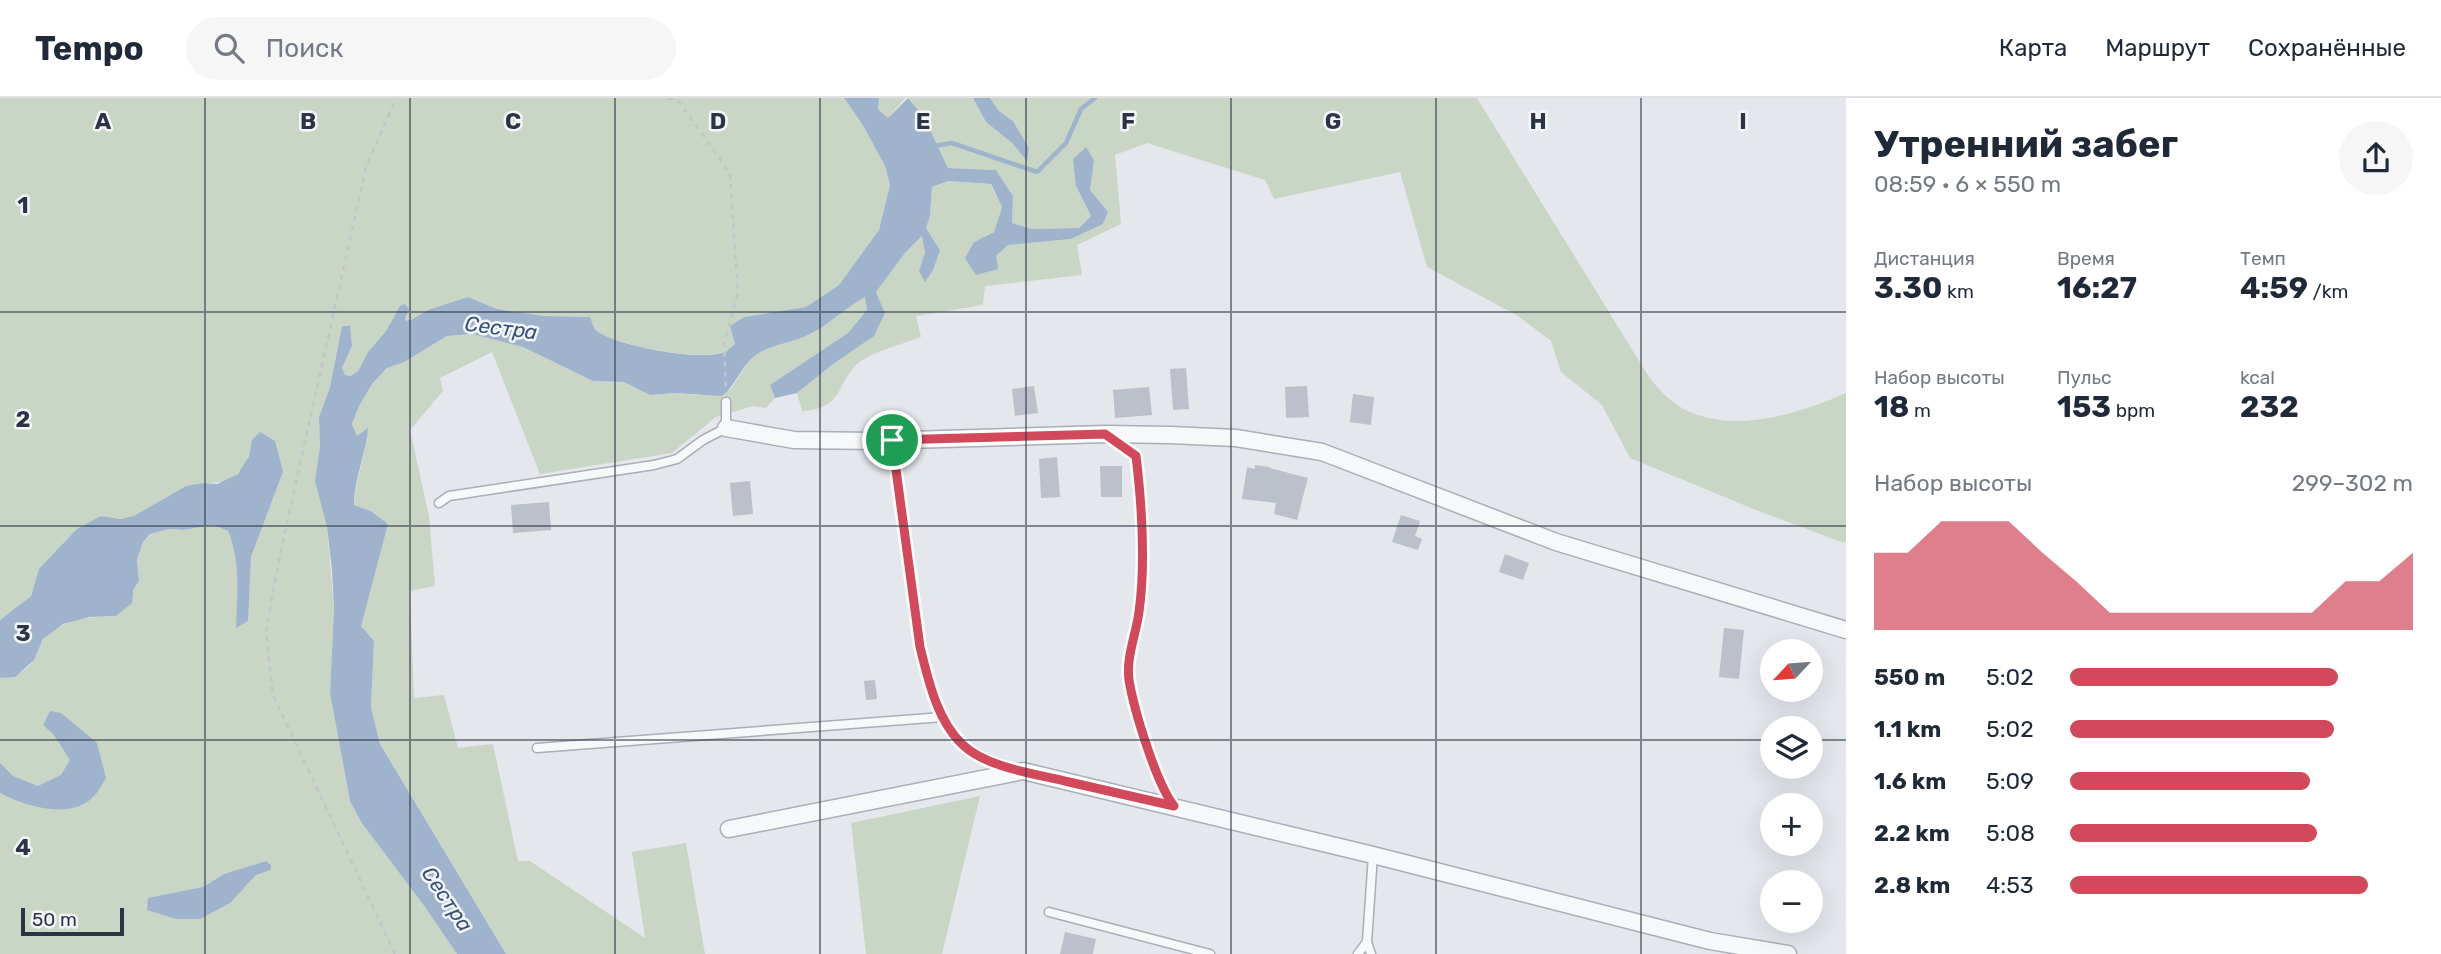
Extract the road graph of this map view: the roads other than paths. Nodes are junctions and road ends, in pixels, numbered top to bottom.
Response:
1 (726, 402) road end
2 (726, 428) junction
3 (1105, 434) junction
4 (892, 440) junction
5 (439, 503) dead end
6 (1846, 630) edge
7 (943, 717) junction
8 (537, 748) dead end
9 (1023, 771) junction
10 (1174, 806) junction
11 (729, 830) dead end
12 (1373, 855) junction
13 (1049, 912) dead end
14 (1367, 943) junction
15 (1210, 954) edge
16 (1358, 954) edge
17 (1371, 954) edge
18 (1788, 954) edge

1 - 2 lane
2 - 4 street
2 - 5 lane
3 - 4 street
3 - 6 street
3 - 10 lane
4 - 7 lane
7 - 8 lane
7 - 9 lane
9 - 10 street
9 - 11 street
10 - 12 street
12 - 14 lane
12 - 18 street
13 - 15 lane
14 - 16 lane
14 - 17 lane

